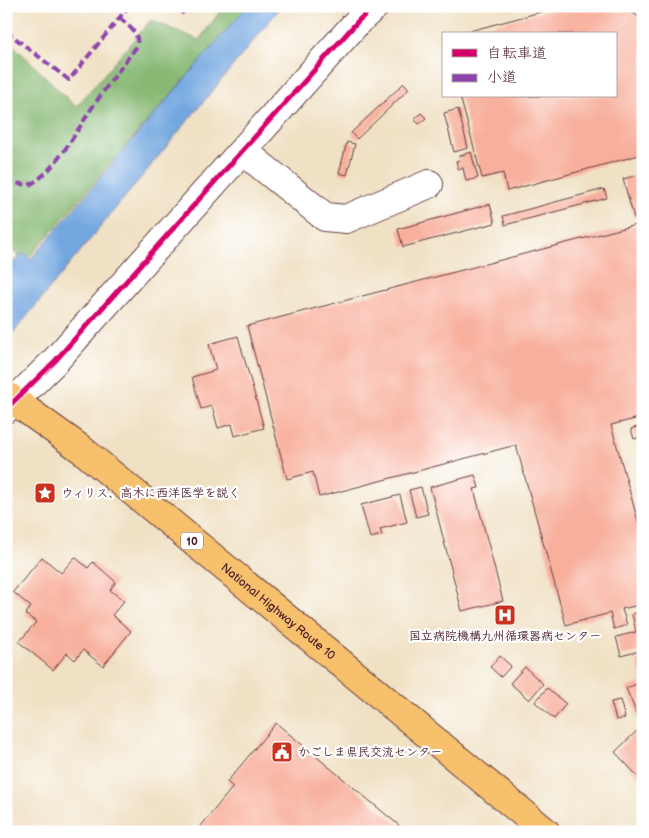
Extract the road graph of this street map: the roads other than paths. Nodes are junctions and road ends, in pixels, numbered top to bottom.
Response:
1 (375, 6) edge
2 (243, 151) junction
3 (428, 184) dead end
4 (9, 401) edge
5 (546, 832) edge

1 - 2 street
2 - 3 street
2 - 4 street
4 - 5 highway, National Highway Route 10 / 10

